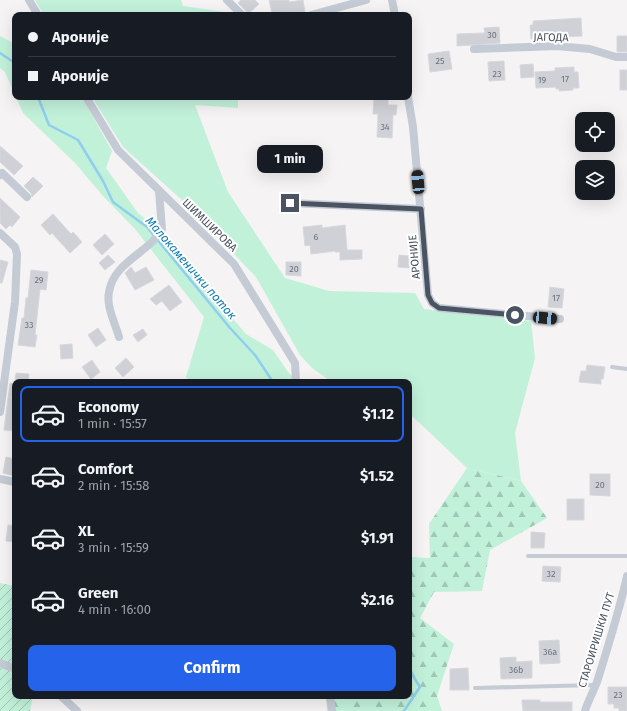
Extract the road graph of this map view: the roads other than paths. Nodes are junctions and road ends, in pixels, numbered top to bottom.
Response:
1 (29, 0) edge
2 (227, 0) edge
3 (366, 0) edge
4 (392, 0) edge
5 (36, 12) edge
6 (239, 12) edge
7 (322, 12) edge
8 (394, 12) edge
9 (474, 50) dead end
10 (627, 57) edge
11 (88, 100) edge
12 (408, 100) edge
13 (0, 175) edge
14 (159, 191) junction
15 (27, 197) dead end
16 (290, 203) dead end
17 (421, 209) junction
18 (0, 233) edge
19 (560, 319) dead end
20 (119, 337) dead end
21 (612, 367) dead end
22 (627, 369) edge
23 (296, 379) edge
24 (0, 412) edge
25 (0, 479) edge
26 (12, 481) edge
27 (528, 556) dead end
28 (627, 556) edge
29 (627, 576) edge
30 (0, 663) edge
31 (12, 668) edge
32 (596, 685) junction
33 (475, 688) dead end
34 (65, 699) edge
35 (330, 699) edge
36 (77, 711) edge
37 (332, 711) edge
38 (585, 711) edge

1 - 5 street
2 - 6 street
3 - 7 street
4 - 8 street
9 - 10 street, ЈАГОДА
11 - 14 street, ШИМШИРОВА
12 - 17 street
13 - 15 street
14 - 20 street
14 - 23 street, ШИМШИРОВА
16 - 17 street
17 - 19 street, АРОНИЈЕ
18 - 24 street
21 - 22 lane
25 - 26 street
27 - 28 lane
29 - 32 street, СТАРОИРИШКИ ПУТ
30 - 31 street
32 - 33 lane
32 - 38 street, СТАРОИРИШКИ ПУТ
34 - 36 street
35 - 37 street

